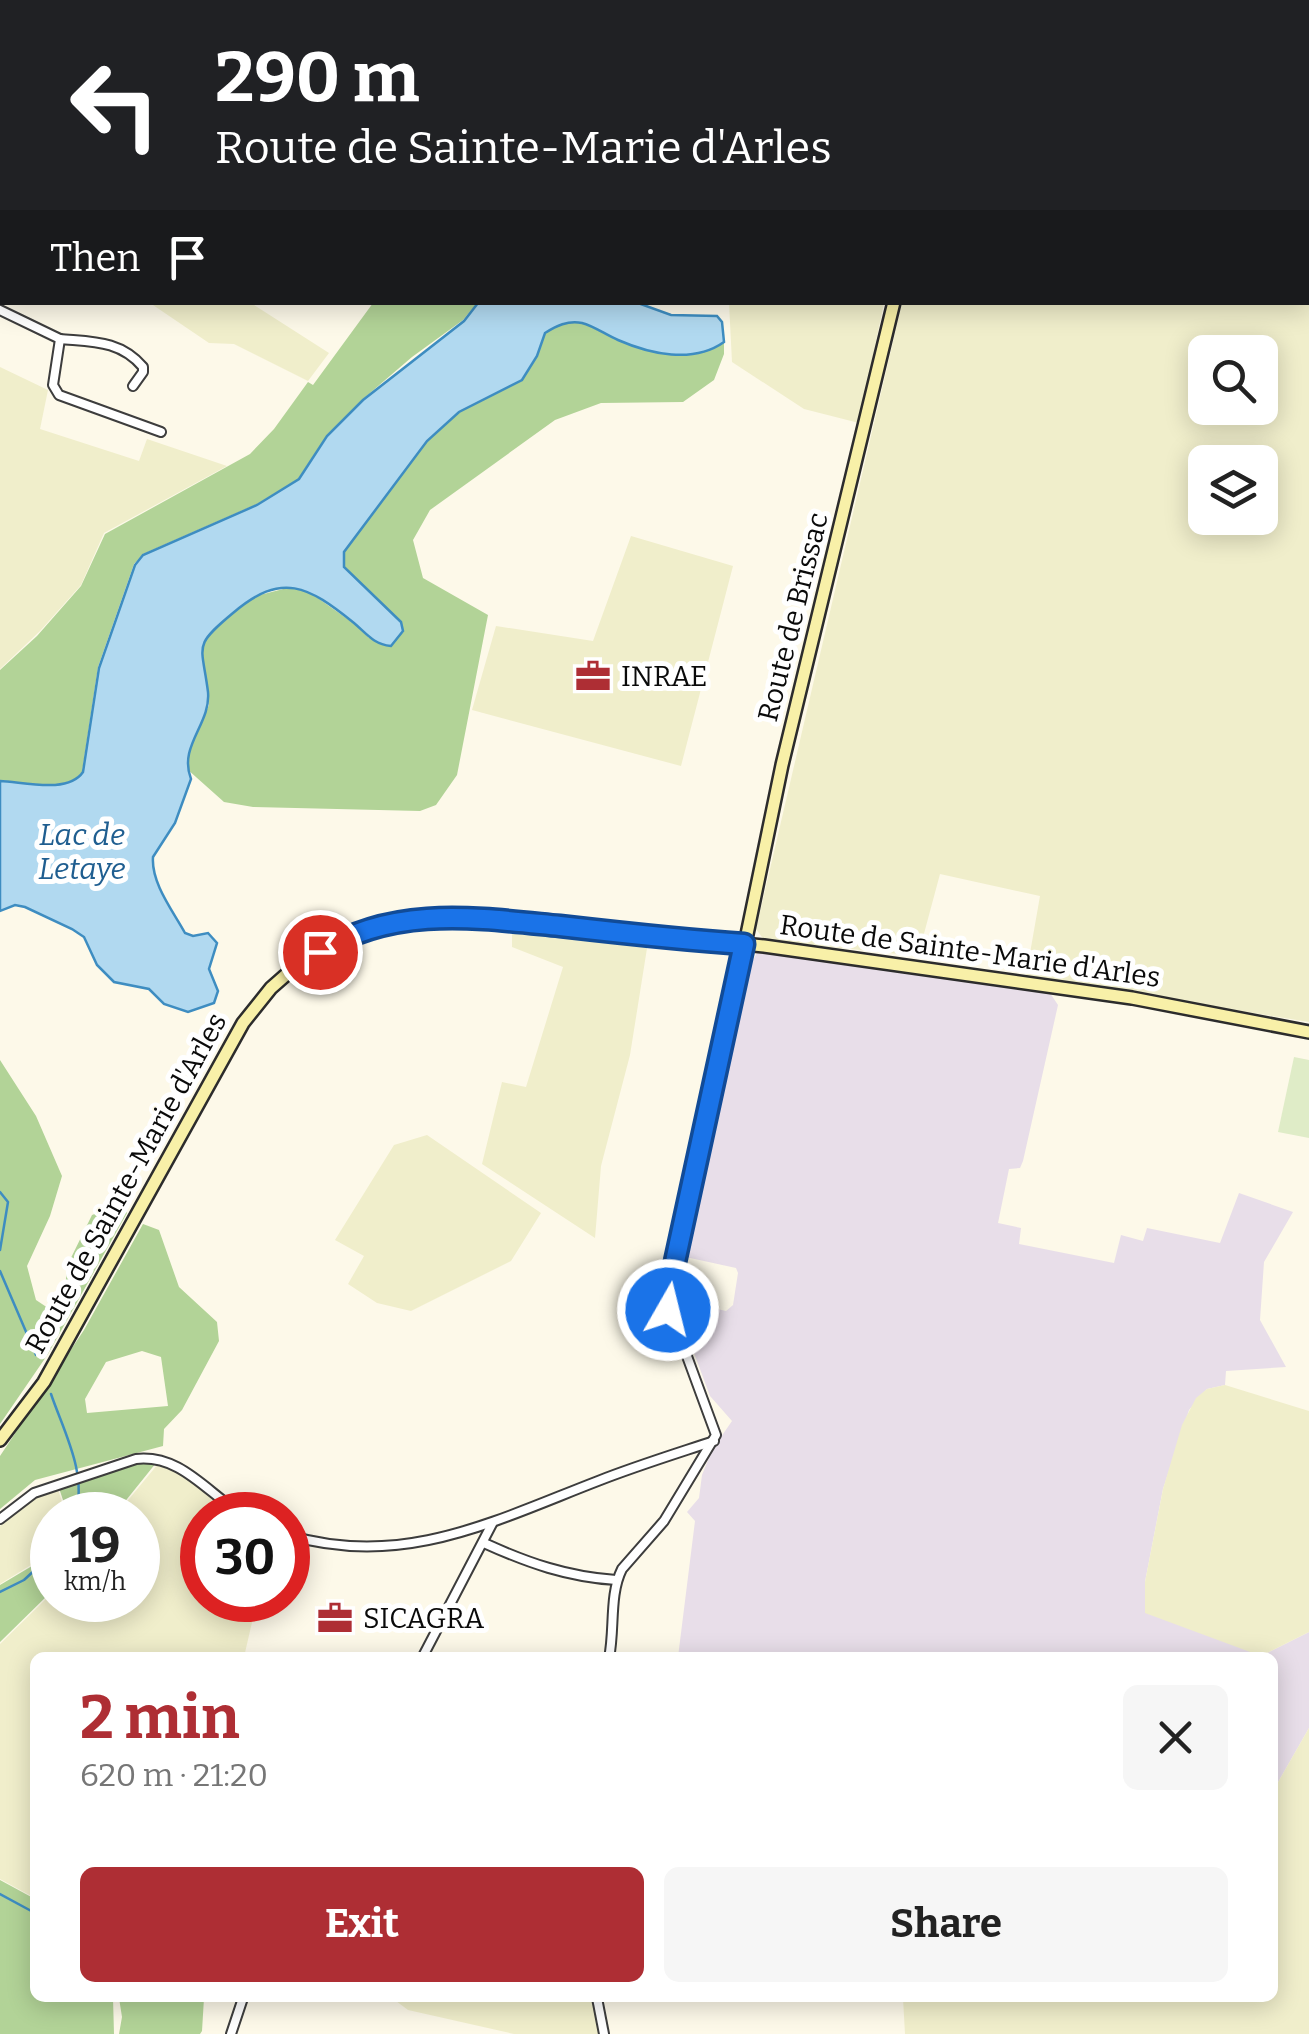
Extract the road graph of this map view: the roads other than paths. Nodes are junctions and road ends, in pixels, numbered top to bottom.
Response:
1 (893, 305) edge
2 (0, 310) edge
3 (60, 338) junction
4 (132, 386) dead end
5 (162, 432) dead end
6 (744, 944) junction
7 (1309, 1032) edge
8 (0, 1440) edge
9 (715, 1441) junction
10 (212, 1492) edge
11 (0, 1519) edge
12 (492, 1524) junction
13 (310, 1540) edge
14 (484, 1543) junction
15 (616, 1580) junction
16 (425, 1652) edge
17 (610, 1652) edge
18 (242, 2002) edge
19 (598, 2002) edge
20 (231, 2034) edge
21 (604, 2034) edge

1 - 6 main road, Route de Brissac
2 - 3 street
3 - 4 street
3 - 5 street
6 - 7 main road, Route de Sainte-Marie d'Arles
6 - 8 main road, Route de Sainte-Marie d'Arles
6 - 9 street
9 - 12 street
9 - 15 street
10 - 11 street
12 - 13 street
12 - 14 street
14 - 15 street
14 - 16 street
15 - 17 street
18 - 20 street
19 - 21 street

